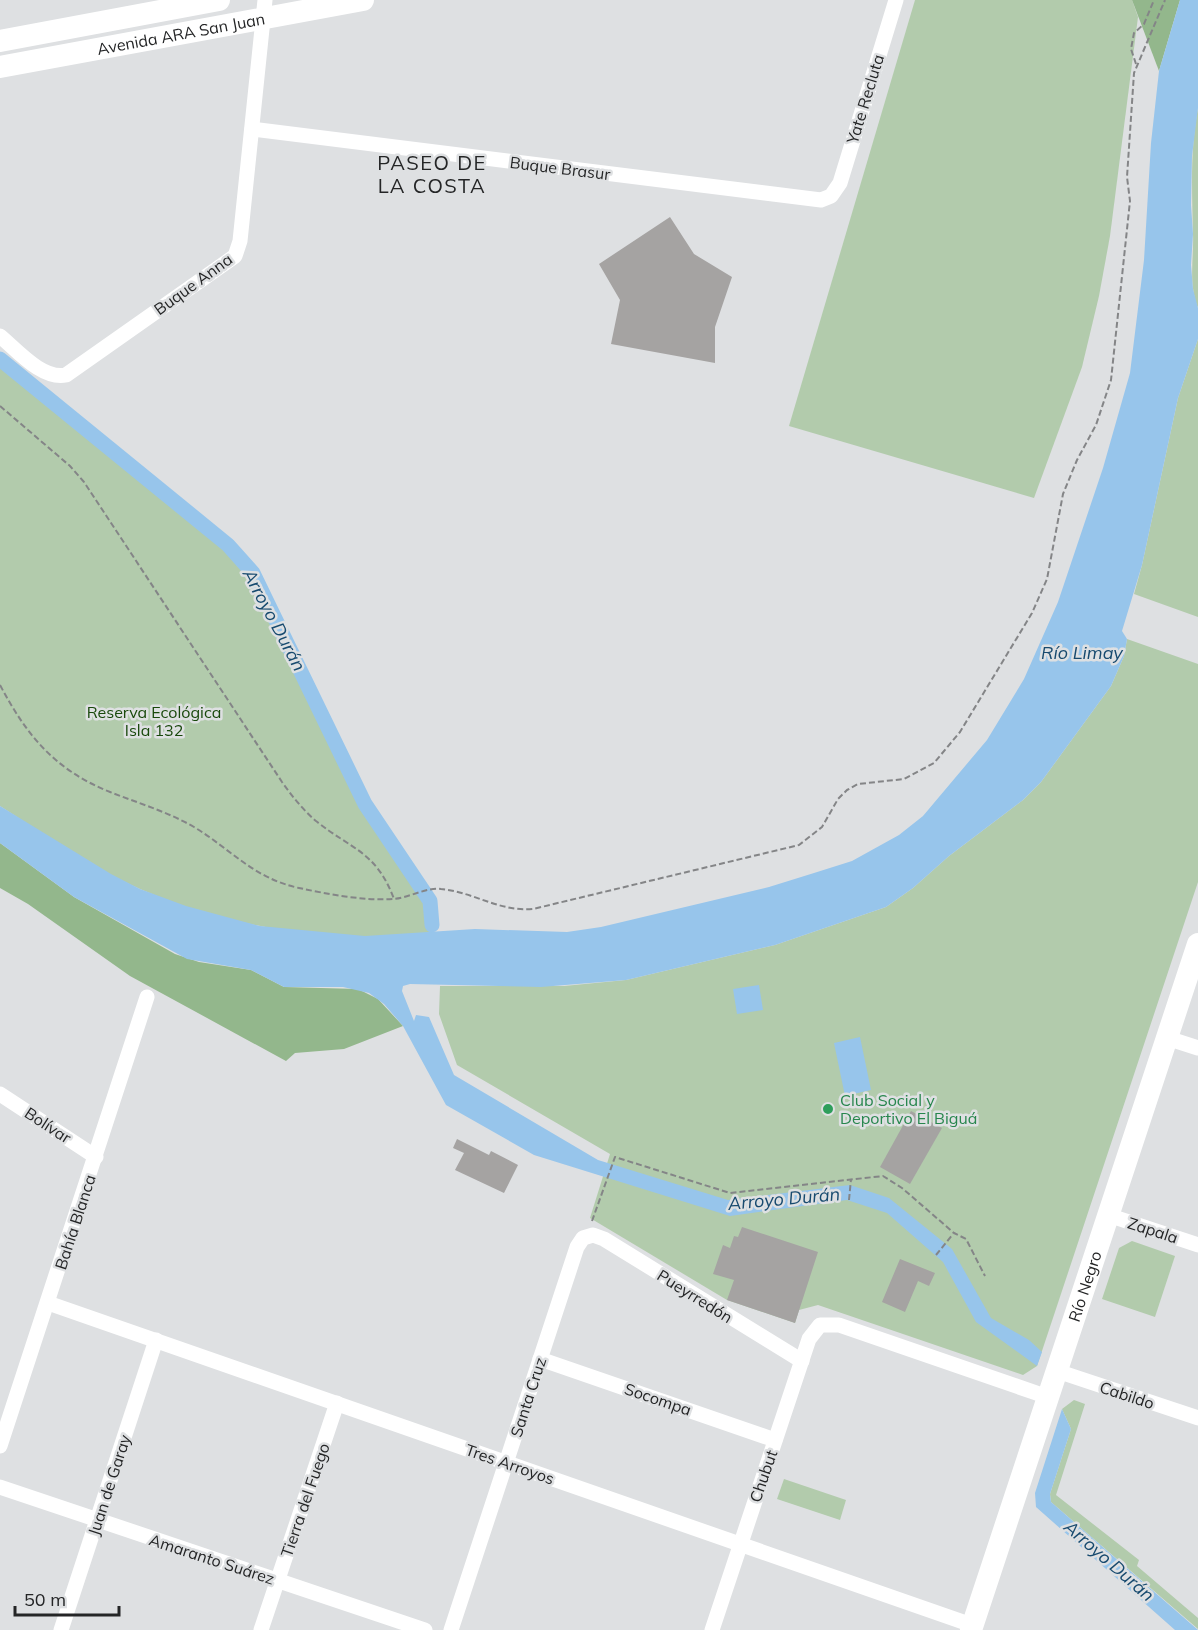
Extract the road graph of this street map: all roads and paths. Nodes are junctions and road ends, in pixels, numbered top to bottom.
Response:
1 (219, 0) edge
2 (363, 0) edge
3 (896, 0) edge
4 (1154, 0) edge
5 (1165, 0) edge
6 (264, 9) edge
7 (0, 41) edge
8 (1137, 64) junction
9 (0, 67) edge
10 (252, 129) junction
11 (831, 196) joint
12 (0, 336) edge
13 (0, 406) edge
14 (0, 685) edge
15 (394, 899) junction
16 (1198, 944) edge
17 (147, 997) dead end
18 (1167, 1038) junction
19 (1198, 1048) edge
20 (0, 1094) edge
21 (96, 1157) junction
22 (851, 1178) junction
23 (849, 1200) dead end
24 (1108, 1215) junction
25 (954, 1233) junction
26 (587, 1235) junction
27 (1198, 1245) edge
28 (936, 1255) dead end
29 (985, 1276) dead end
30 (48, 1303) junction
31 (156, 1340) junction
32 (540, 1359) junction
33 (802, 1361) junction
34 (1057, 1371) junction
35 (1048, 1397) junction
36 (337, 1403) junction
37 (1198, 1418) edge
38 (775, 1440) junction
39 (0, 1446) edge
40 (507, 1462) junction
41 (0, 1487) edge
42 (97, 1521) junction
43 (740, 1544) junction
44 (278, 1581) junction
45 (972, 1628) edge
46 (61, 1630) edge
47 (261, 1630) edge
48 (425, 1630) edge
49 (451, 1630) edge
50 (711, 1630) edge

1 - 7 street, Avenida ARA San Juan
2 - 6 street, Avenida ARA San Juan
3 - 11 street, Yate Recluta
4 - 8 path
5 - 8 path
6 - 9 street, Avenida ARA San Juan
6 - 10 street, Buque Anna
8 - 15 path
10 - 11 street, Buque Brasur
10 - 12 street, Buque Anna
13 - 15 path
14 - 15 path
16 - 18 street, Río Negro
17 - 21 street, Bahía Blanca
18 - 19 street
18 - 24 street, Río Negro
20 - 21 street, Bolívar
21 - 30 street, Bahía Blanca
22 - 23 path
22 - 25 path
22 - 26 path
24 - 27 street, Zapala
24 - 34 street, Río Negro
25 - 28 path
25 - 29 path
26 - 32 street, Santa Cruz
26 - 33 street, Pueyrredón
30 - 31 street, Tres Arroyos
30 - 39 street, Bahía Blanca
31 - 36 street, Tres Arroyos
31 - 42 street, Juan de Garay
32 - 38 street, Socompa
32 - 40 street, Santa Cruz
33 - 35 street, Chubut
33 - 38 street, Chubut
34 - 35 street, Río Negro
34 - 37 street, Cabildo
35 - 45 street, Río Negro
36 - 40 street, Tres Arroyos
36 - 44 street, Tierra del Fuego
38 - 43 street, Chubut
40 - 43 street, Tres Arroyos
40 - 49 street, Santa Cruz
41 - 42 street, Amaranto Suárez
42 - 44 street, Amaranto Suárez
42 - 46 street, Juan de Garay
43 - 45 street, Tres Arroyos
43 - 50 street, Chubut
44 - 47 street, Tierra del Fuego
44 - 48 street, Amaranto Suárez

